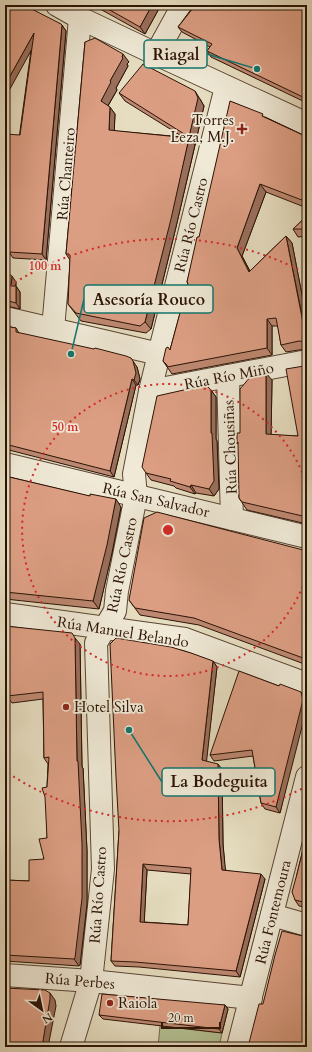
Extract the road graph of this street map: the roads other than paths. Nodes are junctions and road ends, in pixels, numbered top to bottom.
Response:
1 (57, 5) edge
2 (183, 5) edge
3 (80, 18) junction
4 (156, 54) junction
5 (226, 87) junction
6 (307, 124) edge
7 (5, 318) edge
8 (53, 329) junction
9 (159, 354) junction
10 (307, 361) edge
11 (228, 376) junction
12 (150, 390) junction
13 (5, 464) edge
14 (136, 496) junction
15 (232, 518) junction
16 (307, 537) edge
17 (5, 614) edge
18 (105, 628) junction
19 (307, 684) edge
20 (307, 778) edge
21 (272, 915) junction
22 (307, 925) edge
23 (5, 975) edge
24 (92, 981) junction
25 (251, 998) junction
26 (71, 1047) edge
27 (238, 1047) edge

1 - 3 street
2 - 4 street
3 - 4 street
3 - 8 street, Rúa Chanteiro
4 - 5 street
5 - 6 street
5 - 9 street, Rúa Río Castro
7 - 8 street
8 - 9 street
9 - 12 street, Rúa Río Castro
10 - 11 street, Rúa Río Miño
11 - 12 street, Rúa Río Miño
11 - 15 street, Rúa Chousiñas
12 - 14 street, Rúa Río Castro
13 - 14 street, Rúa San Salvador
14 - 15 street, Rúa San Salvador
14 - 18 street, Rúa Río Castro
15 - 16 street, Rúa San Salvador
17 - 18 street, Rúa Manuel Belando
18 - 19 street, Rúa Manuel Belando
18 - 24 street, Rúa Río Castro
20 - 21 street, Rúa Fontemoura
21 - 22 street
21 - 25 street, Rúa Fontemoura
23 - 24 street, Rúa Perbes
24 - 25 street, Rúa Perbes
24 - 26 street, Rúa Río Castro
25 - 27 street, Rúa Fontemoura

